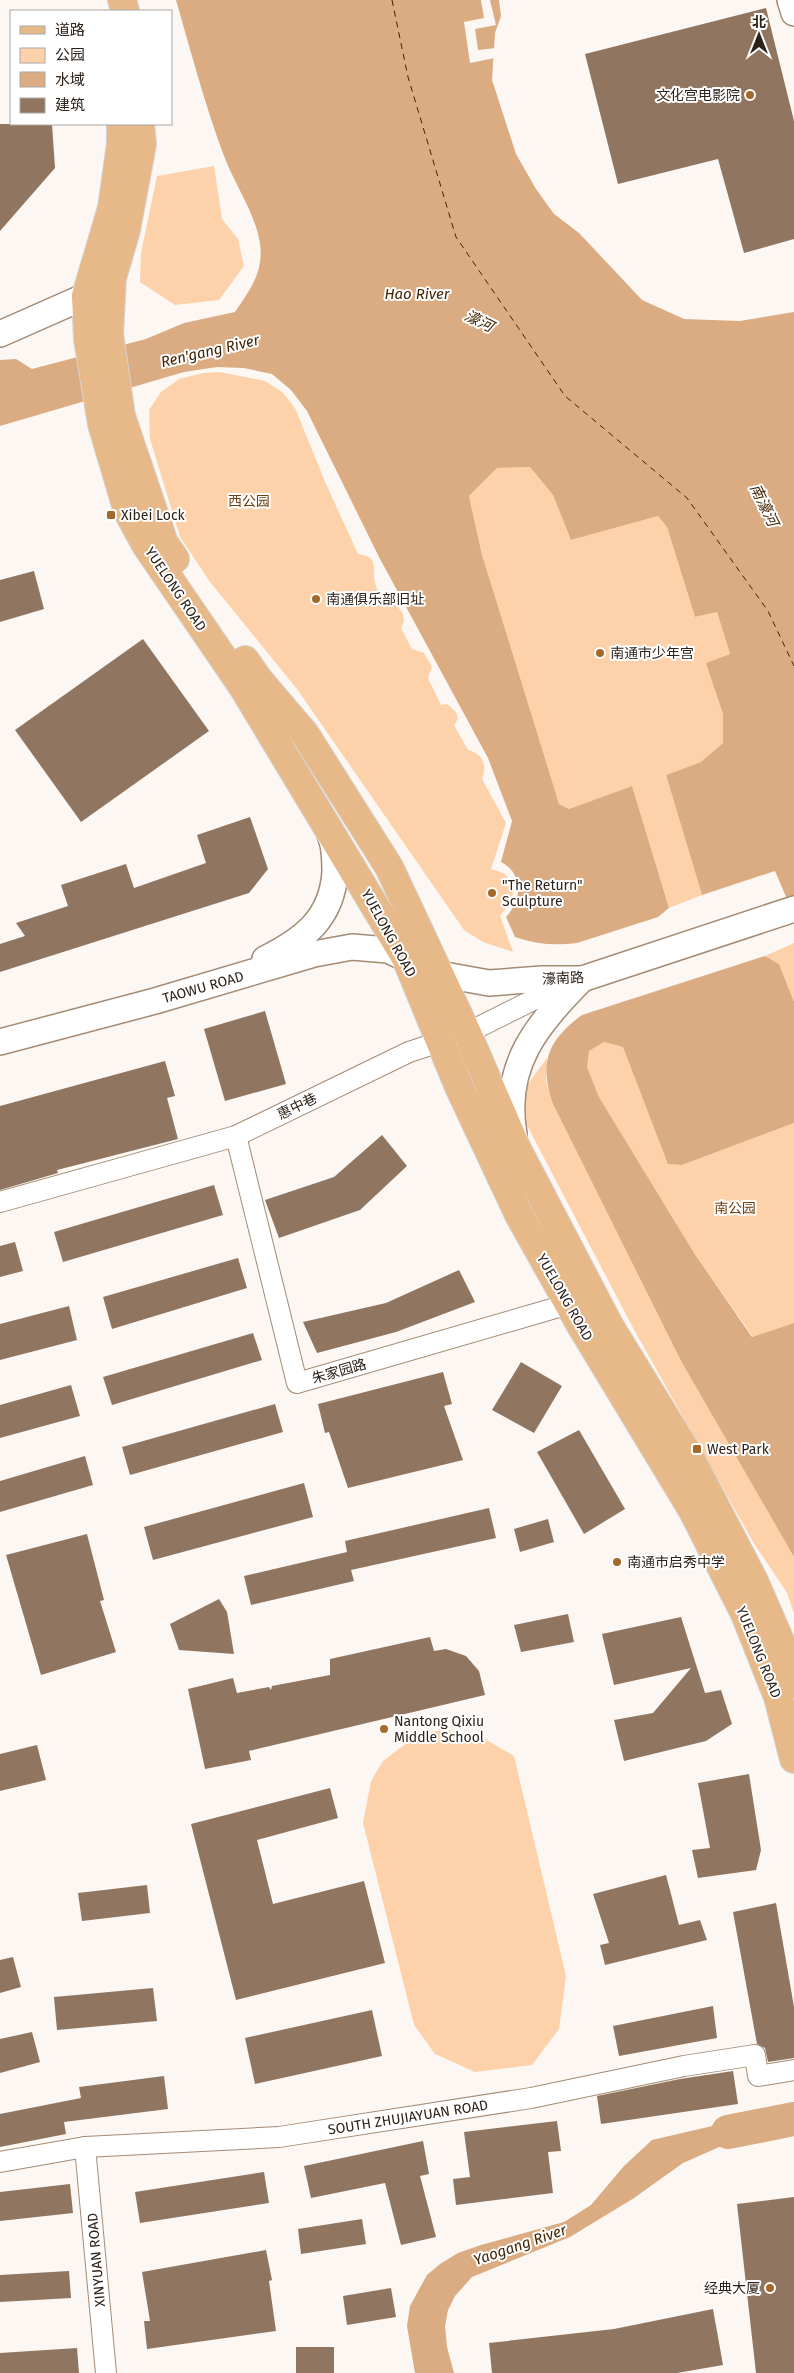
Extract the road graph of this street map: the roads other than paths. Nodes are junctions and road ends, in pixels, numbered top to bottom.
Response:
1 (790, 0) edge
2 (794, 13) edge
3 (121, 125) edge
4 (140, 125) edge
5 (112, 278) junction
6 (86, 296) junction
7 (0, 334) edge
8 (99, 337) junction
9 (111, 420) junction
10 (316, 805) junction
11 (794, 909) edge
12 (406, 958) junction
13 (439, 974) junction
14 (582, 979) junction
15 (218, 983) junction
16 (466, 1033) junction
17 (439, 1040) junction
18 (0, 1042) edge
19 (236, 1136) junction
20 (517, 1150) junction
21 (0, 1202) edge
22 (569, 1304) junction
23 (794, 1684) edge
24 (794, 1759) edge
25 (794, 2070) edge
26 (86, 2147) junction
27 (0, 2162) edge
28 (106, 2373) edge

1 - 2 street
3 - 6 main road, YUELONG ROAD
4 - 5 main road, YUELONG ROAD
5 - 6 street
5 - 8 main road, YUELONG ROAD
6 - 7 street
6 - 8 main road, YUELONG ROAD
8 - 9 main road, YUELONG ROAD
9 - 10 main road, YUELONG ROAD
9 - 13 main road, YUELONG ROAD
10 - 12 main road, YUELONG ROAD
10 - 15 street
11 - 14 street, 濠南路
12 - 13 street, 濠南路
12 - 15 street, TAOWU ROAD
12 - 17 main road, YUELONG ROAD
13 - 14 street, 濠南路
13 - 16 main road, YUELONG ROAD
14 - 16 street, 惠中巷
14 - 20 street
15 - 18 street, TAOWU ROAD
16 - 17 street, 惠中巷
16 - 20 main road, YUELONG ROAD
17 - 19 street, 惠中巷
17 - 22 main road, YUELONG ROAD
19 - 21 street, 惠中巷
19 - 22 street, 朱家园路
20 - 23 main road, YUELONG ROAD
22 - 24 main road, YUELONG ROAD
25 - 26 street, SOUTH ZHUJIAYUAN ROAD
26 - 27 street, SOUTH ZHUJIAYUAN ROAD
26 - 28 street, XINYUAN ROAD

